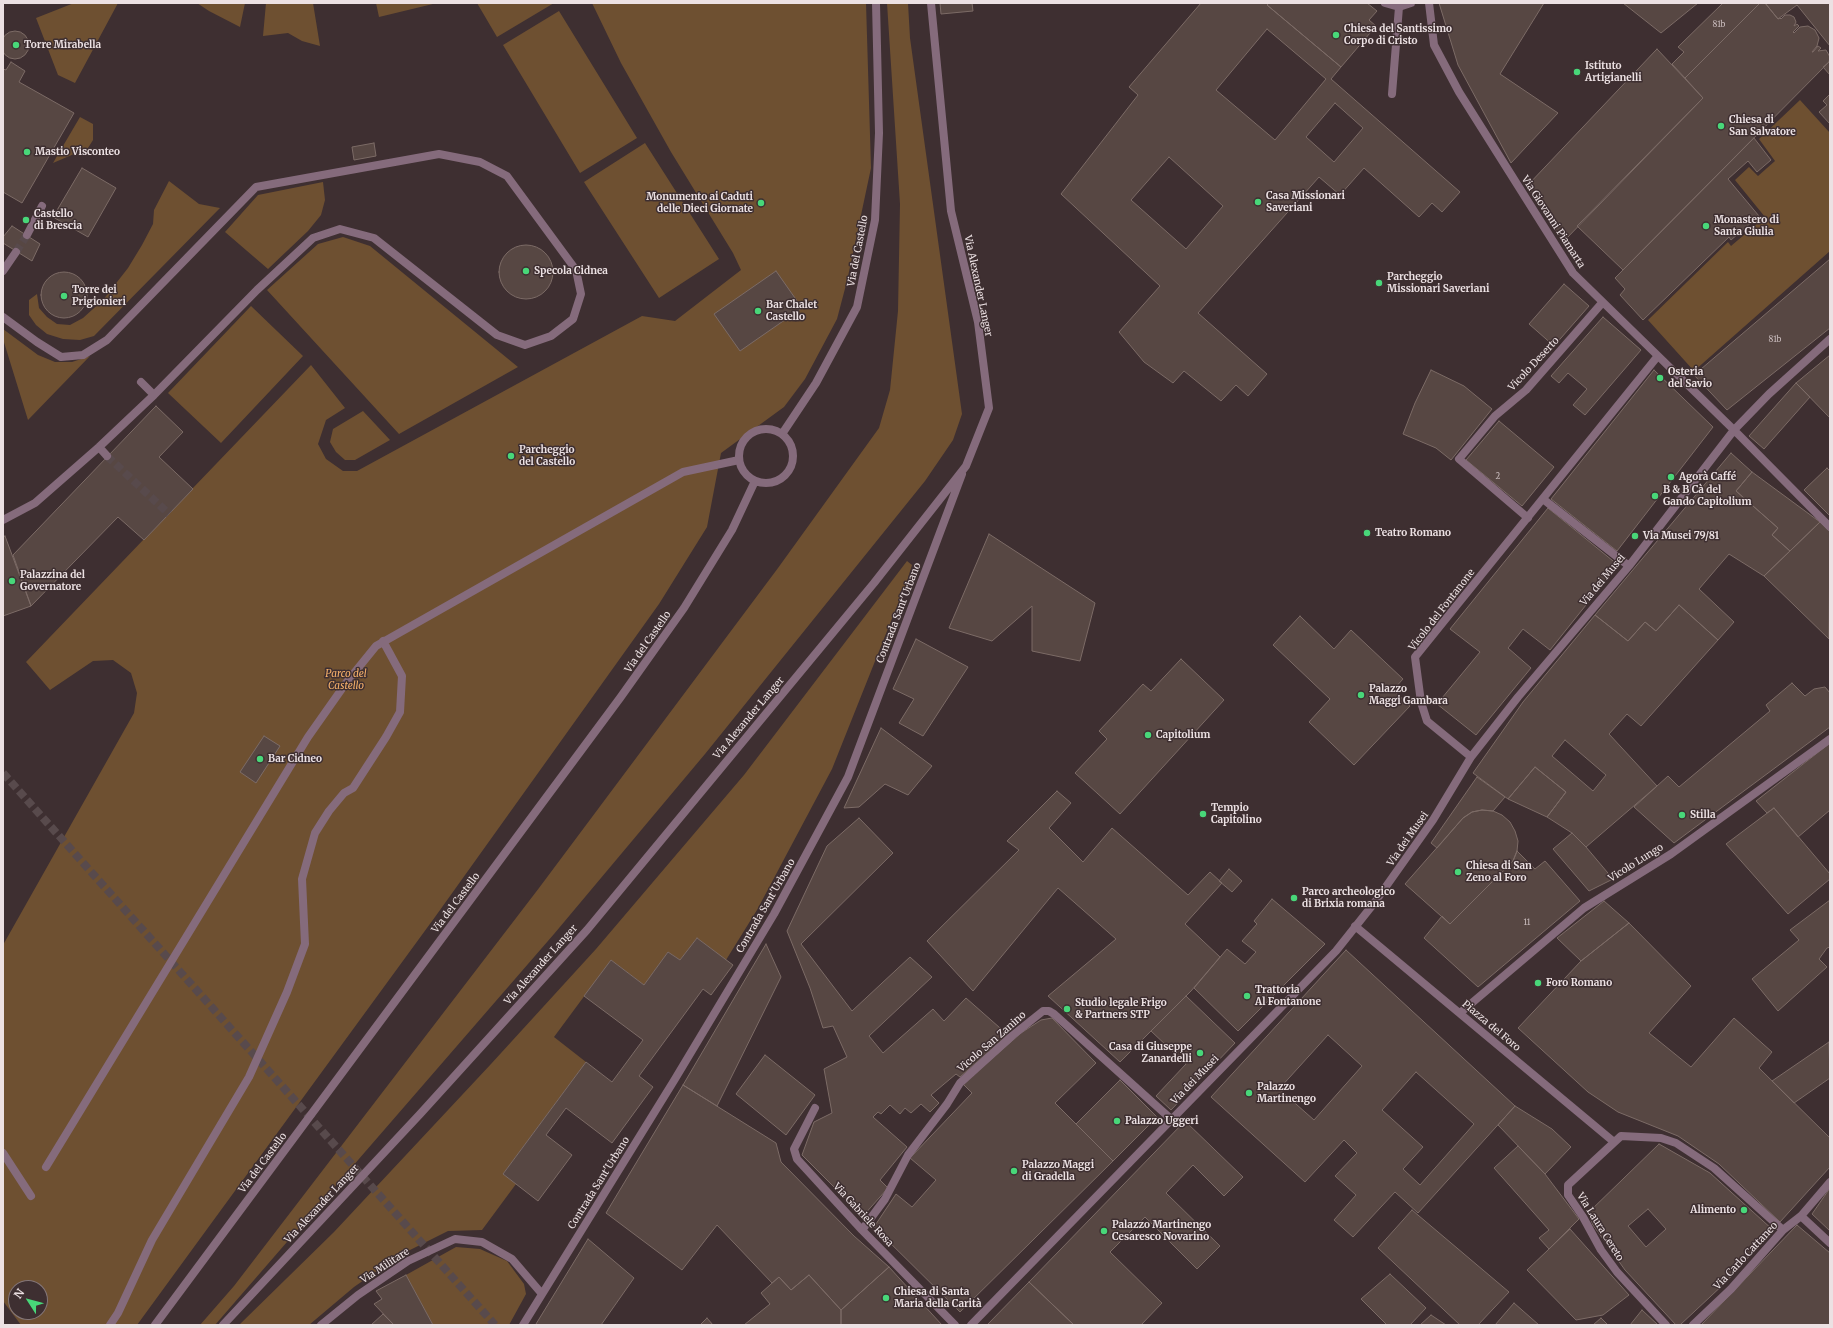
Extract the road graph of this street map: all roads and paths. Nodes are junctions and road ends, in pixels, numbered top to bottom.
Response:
1 (876, 3) edge
2 (931, 3) edge
3 (1385, 3) edge
4 (1411, 3) edge
5 (1429, 3) edge
6 (1399, 7) junction
7 (1392, 94) dead end
8 (42, 206) dead end
9 (27, 235) tunnel mouth
10 (16, 252) tunnel mouth
11 (3, 271) edge
12 (1602, 303) junction
13 (3, 317) edge
14 (1830, 339) edge
15 (1657, 357) junction
16 (141, 382) dead end
17 (154, 395) junction
18 (1734, 430) junction
19 (782, 434) junction
20 (99, 447) junction
21 (107, 456) tunnel mouth
22 (739, 460) junction
23 (966, 466) junction
24 (755, 481) junction
25 (1543, 499) junction
26 (3, 520) edge
27 (1526, 520) junction
28 (1830, 527) edge
29 (1629, 566) junction
30 (383, 641) junction
31 (1830, 739) edge
32 (1471, 757) junction
33 (1355, 926) junction
34 (1460, 1013) junction
35 (815, 1108) dead end
36 (1171, 1119) junction
37 (1614, 1142) junction
38 (3, 1153) edge
39 (46, 1167) dead end
40 (1830, 1182) edge
41 (31, 1196) dead end
42 (1800, 1216) junction
43 (862, 1230) junction
44 (1783, 1230) junction
45 (1830, 1243) edge
46 (542, 1294) junction
47 (110, 1325) edge
48 (155, 1325) edge
49 (223, 1325) edge
50 (321, 1325) edge
51 (523, 1325) edge
52 (955, 1325) edge
53 (971, 1325) edge
54 (1666, 1325) edge
55 (1693, 1325) edge

1 - 19 street, Via del Castello
2 - 23 street, Via Alexander Langer
3 - 6 street
4 - 6 street
5 - 12 street, Via Giovanni Piamarta
6 - 7 street
8 - 9 street
10 - 11 street
12 - 15 street, Via Giovanni Piamarta
12 - 27 street, Vicolo Deserto
13 - 17 street
14 - 18 street, Via dei Musei
15 - 18 street, Via Giovanni Piamarta
15 - 25 street, Vicolo del Fontanone
16 - 17 street
17 - 20 street
18 - 28 street, Via Giovanni Piamarta
18 - 29 street, Via dei Musei
19 - 22 street
19 - 24 street
20 - 21 street
20 - 26 street
22 - 24 street
22 - 30 street
23 - 46 street, Contrada Sant'Urbano
23 - 49 street, Via Alexander Langer
24 - 48 street, Via del Castello
25 - 27 street, Vicolo del Fontanone
25 - 29 street
27 - 32 street, Vicolo del Fontanone
29 - 32 street, Via dei Musei
30 - 39 street
30 - 47 street
31 - 34 street, Vicolo Lungo
32 - 33 street, Via dei Musei
33 - 34 street, Piazza del Foro
33 - 36 street, Via dei Musei
34 - 37 street, Piazza del Foro
35 - 43 street, Via Gabriele Rosa
36 - 43 street, Vicolo San Zanino
36 - 53 street, Via dei Musei
37 - 44 street, Via Laura Cereto
37 - 54 street, Via Laura Cereto
38 - 41 street
40 - 42 street, Via Carlo Cattaneo
42 - 44 street, Via Carlo Cattaneo
42 - 45 street
43 - 52 street, Via Gabriele Rosa
44 - 55 street, Via Carlo Cattaneo
46 - 50 street, Via Militare
46 - 51 street, Contrada Sant'Urbano

